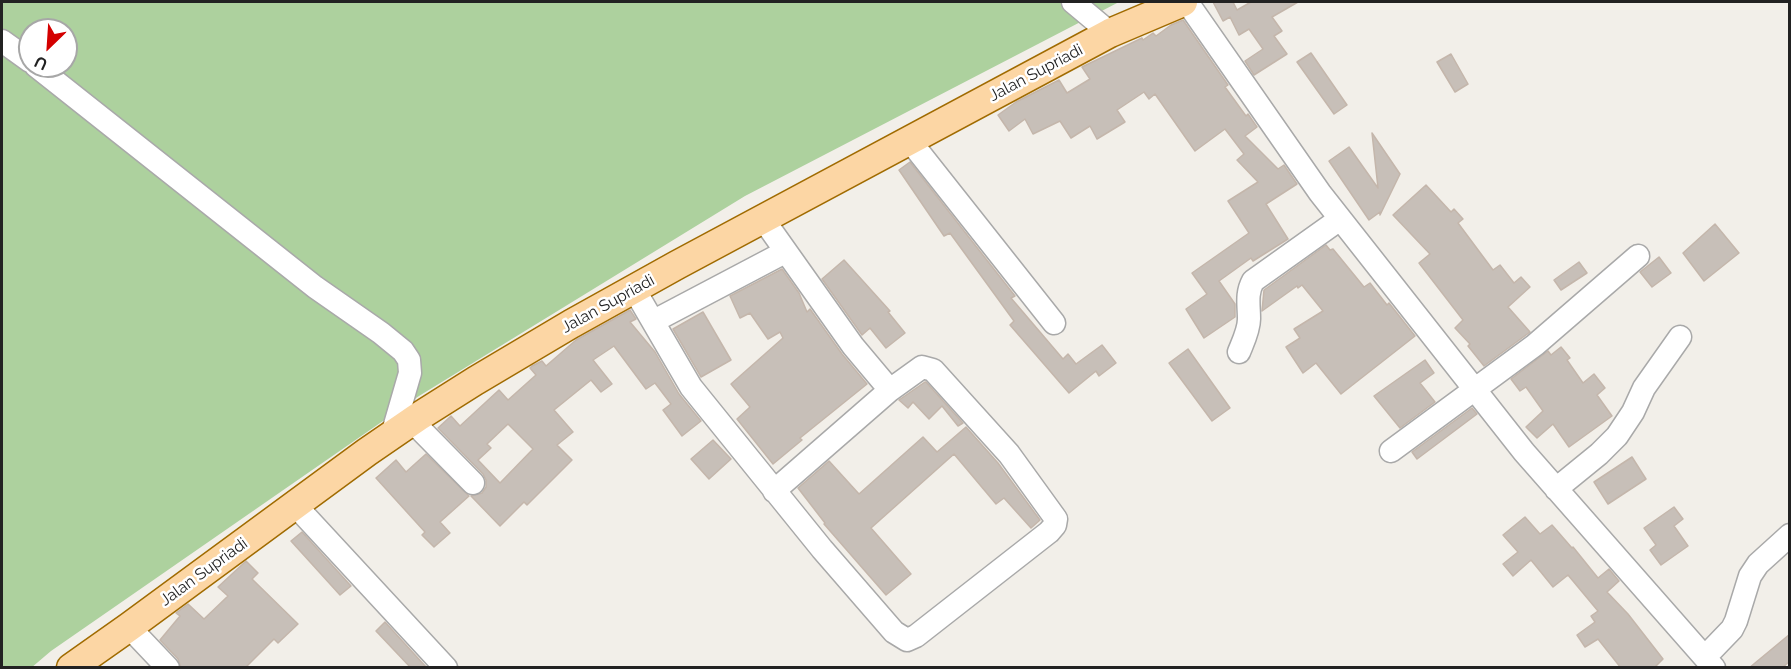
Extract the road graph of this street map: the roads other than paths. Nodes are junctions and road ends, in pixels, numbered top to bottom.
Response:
1 (1073, 2) edge
2 (1185, 2) edge
3 (1110, 33) junction
4 (2, 41) edge
5 (18, 52) edge
6 (51, 78) edge
7 (910, 141) junction
8 (763, 219) junction
9 (1340, 219) junction
10 (784, 252) junction
11 (1638, 256) dead end
12 (634, 289) junction
13 (654, 321) junction
14 (1054, 323) dead end
15 (1680, 338) dead end
16 (1239, 352) dead end
17 (1474, 389) junction
18 (890, 390) junction
19 (402, 428) junction
20 (1390, 451) dead end
21 (473, 483) dead end
22 (1556, 489) junction
23 (774, 490) junction
24 (295, 505) junction
25 (1790, 535) edge
26 (129, 627) junction
27 (1709, 662) edge
28 (71, 668) edge
29 (168, 668) edge
30 (446, 668) edge

1 - 3 street
2 - 3 main road, Jalan Supriadi
2 - 9 street
3 - 7 main road, Jalan Supriadi
4 - 5 street
6 - 19 street
7 - 8 main road, Jalan Supriadi
7 - 14 street
8 - 10 street
8 - 12 main road, Jalan Supriadi
9 - 16 street
9 - 17 street
10 - 13 street
10 - 18 street
11 - 17 street
12 - 13 street
12 - 19 main road, Jalan Supriadi
13 - 23 street
15 - 22 street
17 - 20 street
17 - 22 street
18 - 23 street
18 - 23 street
19 - 21 street
19 - 24 main road, Jalan Supriadi
22 - 27 street
24 - 26 main road, Jalan Supriadi
24 - 30 street
25 - 27 street
26 - 28 main road, Jalan Supriadi
26 - 29 street

